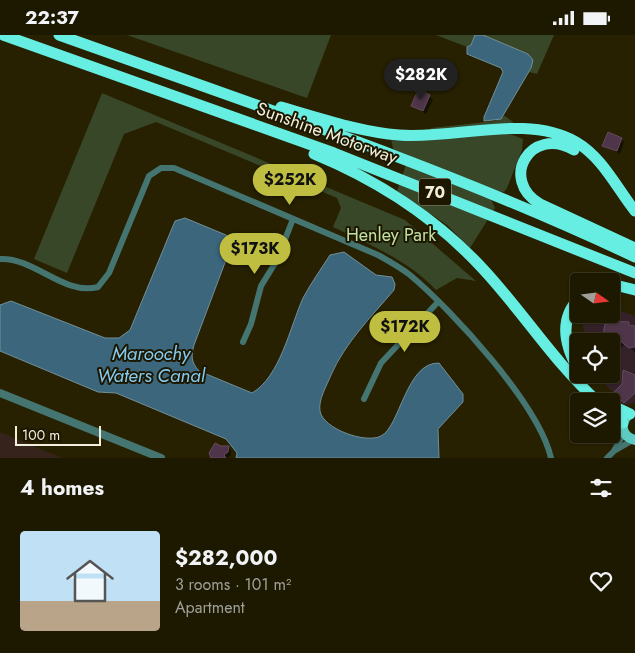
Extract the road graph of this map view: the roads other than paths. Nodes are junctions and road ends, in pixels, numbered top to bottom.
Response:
1 (3, 35) edge
2 (59, 35) edge
3 (250, 103) junction
4 (233, 117) junction
5 (623, 196) junction
6 (635, 211) edge
7 (293, 219) junction
8 (635, 248) edge
9 (635, 257) edge
10 (0, 259) edge
11 (635, 273) edge
12 (620, 287) edge
13 (635, 290) edge
14 (438, 302) junction
15 (570, 312) edge
16 (243, 342) dead end
17 (570, 354) edge
18 (589, 383) edge
19 (0, 393) edge
20 (589, 393) edge
21 (599, 393) edge
22 (364, 399) dead end
23 (628, 421) edge
24 (634, 440) edge
25 (614, 451) junction
26 (161, 458) edge
27 (551, 458) edge
28 (607, 458) edge

1 - 4 highway, Sunshine Motorway / 70
2 - 3 highway, Sunshine Motorway / 70
3 - 5 highway
3 - 9 highway, Sunshine Motorway / 70
4 - 11 highway, Sunshine Motorway / 70
4 - 20 highway
5 - 6 highway
5 - 8 highway
7 - 10 street
7 - 14 street
7 - 16 street
12 - 13 highway
14 - 22 street
14 - 27 street
15 - 17 highway
18 - 21 highway
19 - 26 street
23 - 24 main road
23 - 25 street
24 - 25 street
25 - 28 street

